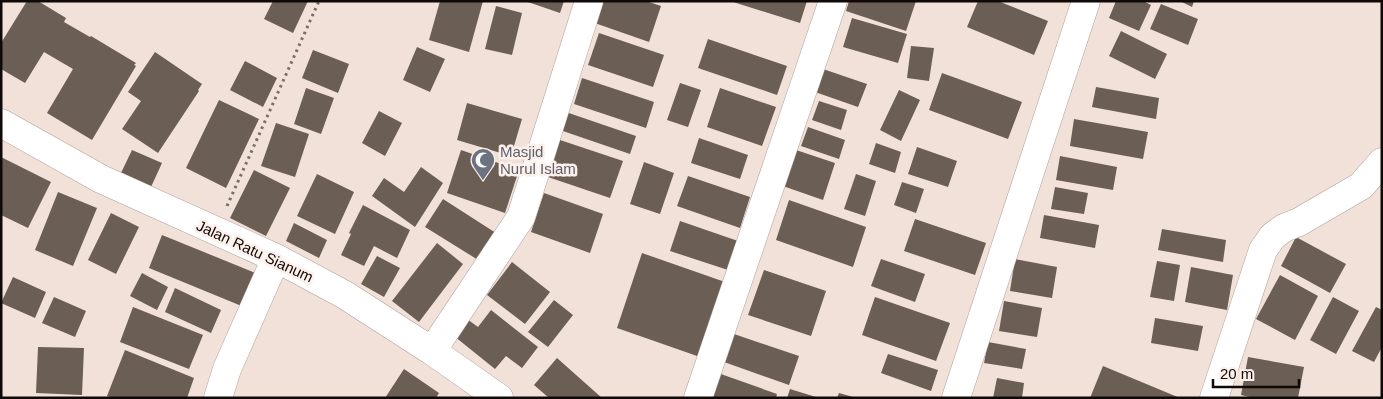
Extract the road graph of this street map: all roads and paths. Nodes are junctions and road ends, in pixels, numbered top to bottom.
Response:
1 (319, 1) edge
2 (589, 1) edge
3 (833, 1) edge
4 (1086, 1) edge
5 (1, 123) edge
6 (1382, 162) edge
7 (215, 231) junction
8 (276, 258) junction
9 (432, 351) junction
10 (218, 398) edge
11 (499, 398) edge
12 (698, 398) edge
13 (956, 398) edge
14 (1214, 398) edge

1 - 7 path
2 - 9 street
3 - 12 street
4 - 13 street
5 - 7 street, Jalan Ratu Sianum
6 - 14 street
7 - 8 street, Jalan Ratu Sianum
8 - 9 street, Jalan Ratu Sianum
8 - 10 street
9 - 11 street, Jalan Ratu Sianum

